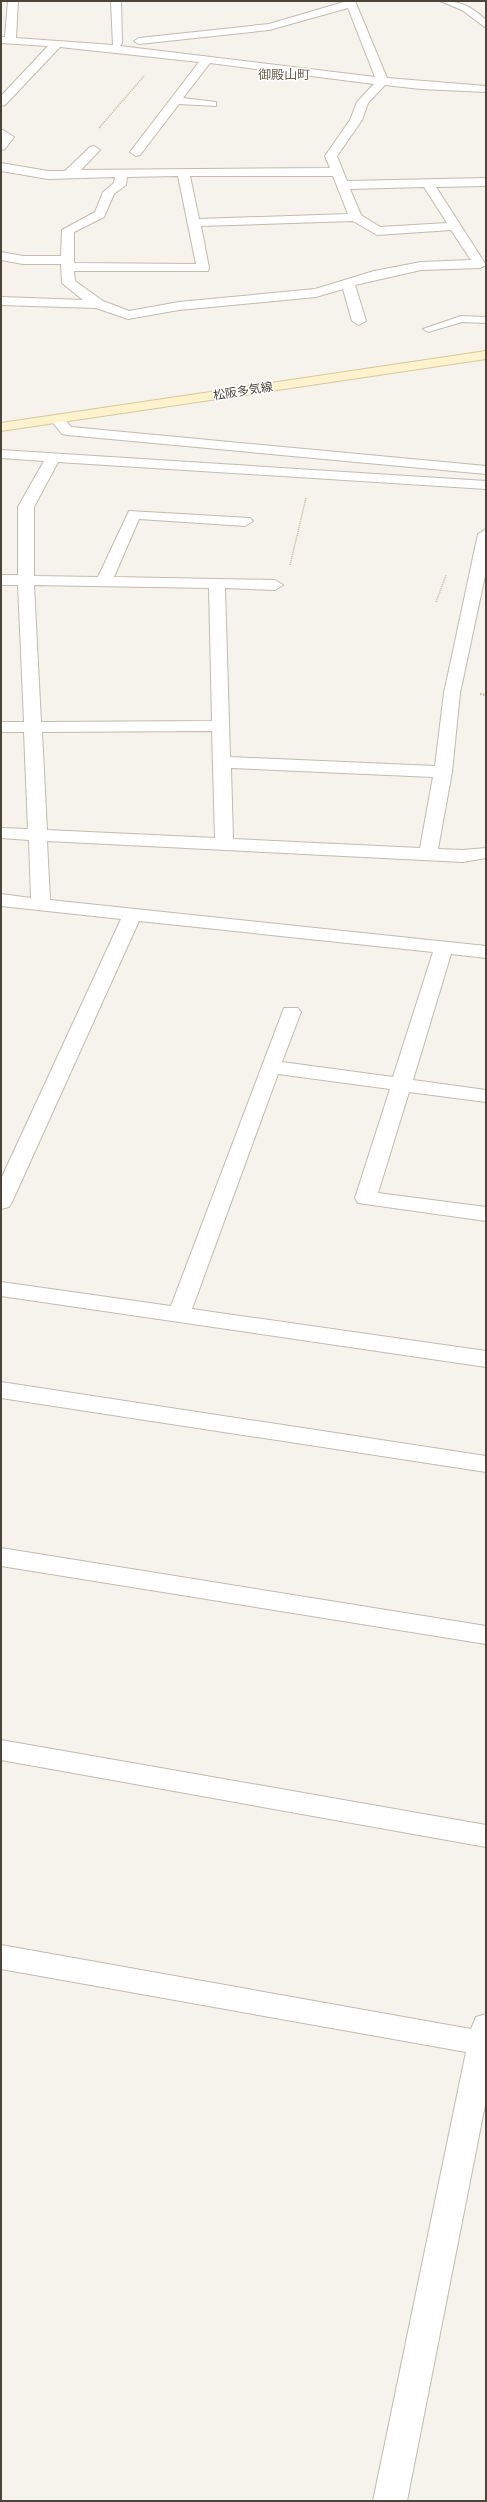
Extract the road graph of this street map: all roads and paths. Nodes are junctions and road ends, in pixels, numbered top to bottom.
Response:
1 (13, 1) edge
2 (116, 1) edge
3 (446, 1) edge
4 (357, 2) edge
5 (486, 25) edge
6 (5, 41) edge
7 (117, 43) junction
8 (56, 44) junction
9 (89, 45) junction
10 (164, 53) junction
11 (208, 58) junction
12 (382, 81) junction
13 (486, 89) edge
14 (176, 99) junction
15 (1, 103) edge
16 (212, 104) dead end
17 (1, 133) edge
18 (94, 133) dead end
19 (1, 146) edge
20 (94, 150) dead end
21 (136, 152) dead end
22 (1, 167) edge
23 (338, 172) junction
24 (122, 173) junction
25 (183, 173) junction
26 (67, 174) junction
27 (486, 182) edge
28 (427, 183) junction
29 (344, 185) junction
30 (356, 217) junction
31 (194, 222) junction
32 (455, 226) junction
33 (1, 256) edge
34 (67, 263) junction
35 (483, 264) edge
36 (348, 283) junction
37 (1, 301) edge
38 (98, 304) junction
39 (486, 320) edge
40 (359, 321) dead end
41 (428, 329) dead end
42 (484, 356) edge
43 (57, 419) junction
44 (1, 427) edge
45 (1, 454) edge
46 (53, 458) junction
47 (448, 466) junction
48 (486, 469) edge
49 (312, 474) junction
50 (442, 483) junction
51 (486, 485) edge
52 (245, 521) dead end
53 (486, 534) edge
54 (289, 570) dead end
55 (1, 580) edge
56 (26, 580) junction
57 (104, 582) junction
58 (217, 583) junction
59 (276, 585) dead end
60 (33, 726) junction
61 (221, 726) junction
62 (1, 727) edge
63 (222, 762) junction
64 (443, 772) junction
65 (1, 833) edge
66 (38, 836) junction
67 (224, 845) junction
68 (486, 853) edge
69 (428, 854) junction
70 (1, 900) edge
71 (41, 904) junction
72 (133, 914) junction
73 (444, 947) junction
74 (486, 952) edge
75 (291, 1012) dead end
76 (272, 1067) junction
77 (401, 1085) junction
78 (486, 1096) edge
79 (1, 1202) edge
80 (486, 1214) edge
81 (1, 1288) edge
82 (180, 1314) junction
83 (486, 1359) edge
84 (1, 1390) edge
85 (486, 1464) edge
86 (1, 1557) edge
87 (486, 1635) edge
88 (1, 1750) edge
89 (486, 1836) edge
90 (1, 1957) edge
91 (484, 2034) edge
92 (390, 2501) edge

1 - 6 street
2 - 7 street
3 - 5 street
4 - 7 street
4 - 12 street
6 - 8 street
7 - 9 street
8 - 9 street
8 - 15 street
9 - 10 street
10 - 11 street
10 - 18 path
11 - 12 street
11 - 14 street
12 - 13 street
12 - 23 street
14 - 16 street
14 - 21 street
17 - 19 street
20 - 26 street
22 - 26 street
23 - 25 street
23 - 29 street
24 - 25 street
24 - 26 street
24 - 34 street
25 - 31 street
27 - 28 street
28 - 29 street
28 - 32 street
29 - 30 street
30 - 31 street
30 - 32 street
31 - 34 street
32 - 35 street
33 - 34 street
34 - 38 street
35 - 36 street
36 - 38 street
36 - 40 street
37 - 38 street
39 - 41 lane
42 - 43 main road, 松阪多気線
43 - 44 main road, 松阪多気線
43 - 47 street
45 - 46 street
46 - 49 street
46 - 56 street
47 - 48 street
47 - 50 street
49 - 50 street
49 - 54 path
50 - 51 street
52 - 57 street
53 - 64 street
55 - 56 street
56 - 57 street
56 - 60 street
57 - 58 street
58 - 59 street
58 - 61 street
60 - 61 street
60 - 62 street
60 - 66 street
61 - 63 street
63 - 64 street
63 - 67 street
64 - 69 street
65 - 66 street
66 - 67 street
66 - 71 street
67 - 69 street
68 - 69 street
70 - 71 street
71 - 72 street
72 - 73 street
72 - 79 street
73 - 74 street
73 - 77 street
75 - 76 street
76 - 77 street
76 - 82 street
77 - 78 street
77 - 80 street
81 - 82 street
82 - 83 street
84 - 85 street
86 - 87 street
88 - 89 street
90 - 91 street
91 - 92 street

